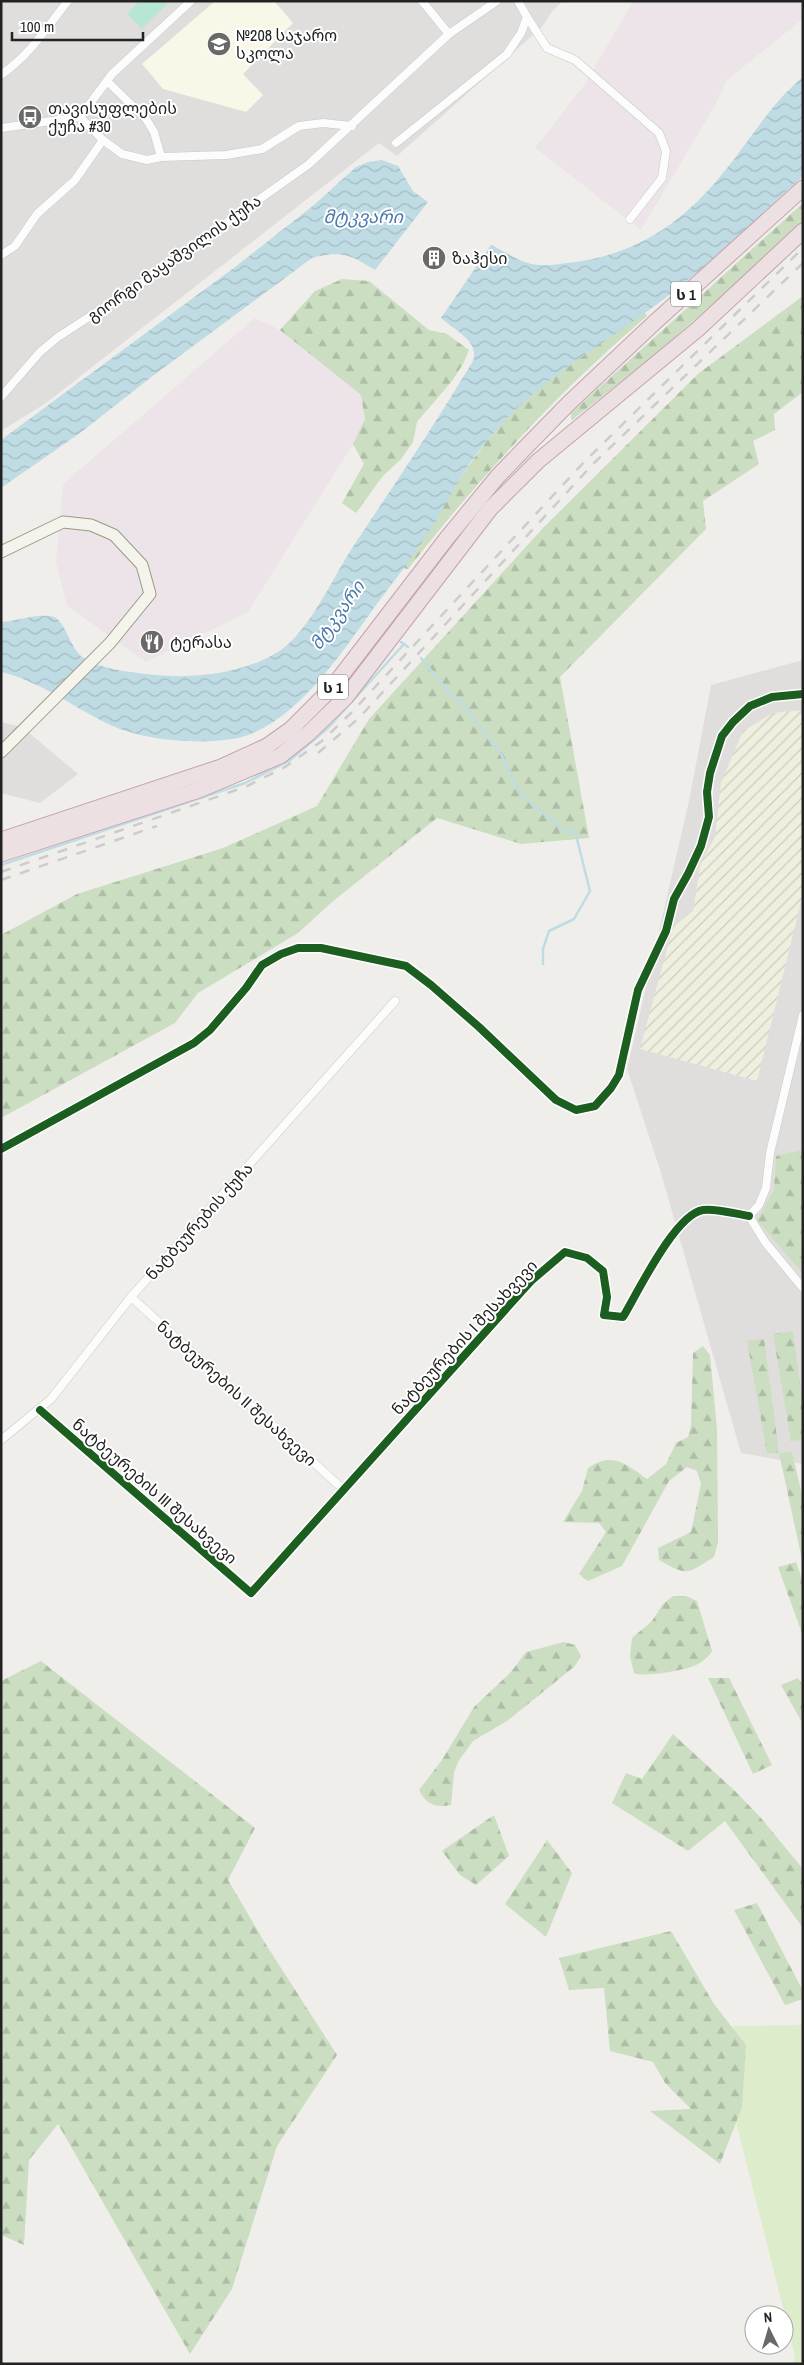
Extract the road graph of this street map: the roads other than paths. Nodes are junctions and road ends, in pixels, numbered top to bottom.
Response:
1 (68, 1) edge
2 (178, 1) edge
3 (191, 1) edge
4 (422, 1) edge
5 (497, 1) edge
6 (518, 1) edge
7 (184, 8) junction
8 (527, 17) junction
9 (449, 34) junction
10 (1, 75) edge
11 (107, 82) junction
12 (80, 118) junction
13 (352, 126) junction
14 (1, 128) edge
15 (103, 140) junction
16 (396, 142) dead end
17 (161, 157) junction
18 (803, 188) edge
19 (630, 219) dead end
20 (803, 230) edge
21 (1, 255) edge
22 (1, 397) edge
23 (1, 552) edge
24 (803, 694) edge
25 (1, 752) edge
26 (1, 840) edge
27 (1, 854) edge
28 (395, 1000) dead end
29 (803, 1014) edge
30 (1, 1149) edge
31 (749, 1216) junction
32 (803, 1288) edge
33 (131, 1297) junction
34 (40, 1410) junction
35 (1, 1440) edge
36 (344, 1490) junction
37 (252, 1593) joint

1 - 10 street
2 - 7 street
3 - 7 street
4 - 9 street
5 - 9 street, გიორგი მაყაშვილის ქუჩა
6 - 8 street
7 - 11 street
8 - 16 street
8 - 19 street
9 - 13 street, გიორგი მაყაშვილის ქუჩა
11 - 12 street
11 - 17 street
12 - 14 street
12 - 15 street
13 - 17 street
13 - 22 street, გიორგი მაყაშვილის ქუჩა
15 - 17 street
15 - 21 street
18 - 26 highway, ს 1
20 - 27 highway, ს 1
23 - 25 street
24 - 30 street
28 - 33 street, ნატბეურების ქუჩა
29 - 31 street
31 - 32 street
31 - 36 street, ნატბეურების I შესახვევი
33 - 34 street, ნატბეურების ქუჩა
33 - 36 street, ნატბეურების II შესახვევი
34 - 35 street, ნატბეურების ქუჩა
34 - 37 street, ნატბეურების III შესახვევი
36 - 37 street, ნატბეურების I შესახვევი

